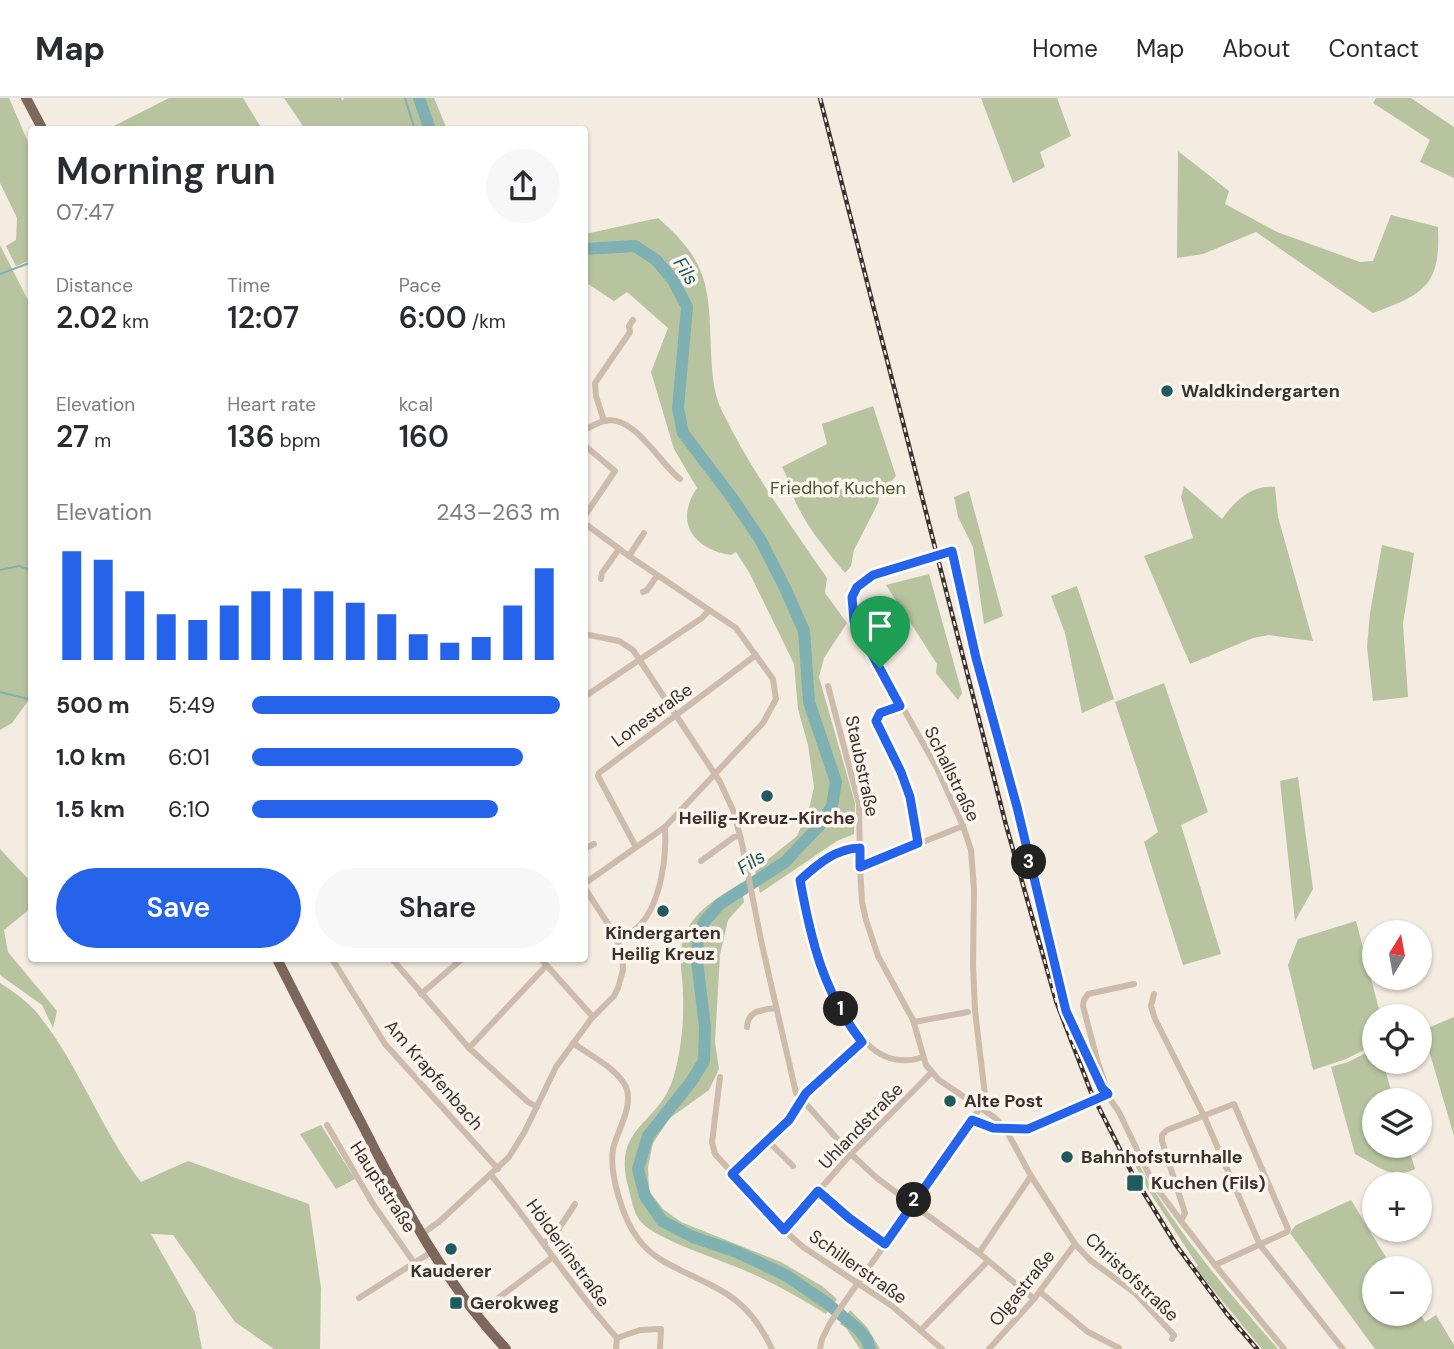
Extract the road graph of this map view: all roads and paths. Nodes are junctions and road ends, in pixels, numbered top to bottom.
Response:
1 (26, 98) edge
2 (41, 126) edge
3 (633, 320) dead end
4 (604, 421) junction
5 (588, 428) edge
6 (588, 448) edge
7 (680, 479) dead end
8 (588, 511) edge
9 (588, 526) edge
10 (644, 533) dead end
11 (619, 549) junction
12 (629, 556) junction
13 (657, 576) junction
14 (601, 579) dead end
15 (643, 592) dead end
16 (709, 610) junction
17 (588, 635) edge
18 (756, 655) junction
19 (639, 660) junction
20 (828, 686) dead end
21 (588, 694) edge
22 (900, 706) junction
23 (676, 716) junction
24 (714, 774) junction
25 (963, 826) junction
26 (665, 827) junction
27 (740, 836) junction
28 (918, 843) junction
29 (594, 844) dead end
30 (588, 847) edge
31 (636, 848) junction
32 (860, 848) junction
33 (701, 861) dead end
34 (860, 867) junction
35 (588, 882) edge
36 (588, 892) edge
37 (618, 941) junction
38 (279, 962) edge
39 (334, 962) edge
40 (395, 962) edge
41 (458, 962) edge
42 (543, 962) edge
43 (546, 966) junction
44 (1134, 984) dead end
45 (421, 994) junction
46 (1154, 994) dead end
47 (776, 1008) junction
48 (968, 1012) dead end
49 (593, 1017) junction
50 (914, 1022) junction
51 (747, 1027) dead end
52 (862, 1042) junction
53 (573, 1043) junction
54 (469, 1048) junction
55 (923, 1057) junction
56 (931, 1073) junction
57 (720, 1077) dead end
58 (1108, 1094) junction
59 (801, 1100) junction
60 (537, 1107) junction
61 (980, 1108) junction
62 (1204, 1116) junction
63 (972, 1120) junction
64 (327, 1125) dead end
65 (1005, 1128) junction
66 (768, 1141) junction
67 (851, 1154) junction
68 (793, 1166) dead end
69 (498, 1169) junction
70 (732, 1174) junction
71 (491, 1175) junction
72 (1031, 1176) junction
73 (818, 1191) junction
74 (575, 1204) dead end
75 (911, 1204) junction
76 (1181, 1221) junction
77 (784, 1230) junction
78 (422, 1234) junction
79 (544, 1243) junction
80 (885, 1244) junction
81 (1075, 1244) junction
82 (1261, 1245) junction
83 (433, 1251) junction
84 (979, 1253) junction
85 (554, 1256) junction
86 (988, 1261) junction
87 (415, 1264) junction
88 (1215, 1265) junction
89 (857, 1283) junction
90 (1040, 1292) junction
91 (359, 1298) dead end
92 (1034, 1299) junction
93 (477, 1314) junction
94 (921, 1330) junction
95 (617, 1338) junction
96 (1172, 1339) dead end
97 (1119, 1348) edge
98 (506, 1349) edge
99 (616, 1349) edge
100 (660, 1349) edge
101 (772, 1349) edge
102 (820, 1349) edge
103 (942, 1349) edge
104 (989, 1349) edge
105 (1284, 1349) edge
106 (1343, 1349) edge

1 - 2 main road
3 - 4 street
4 - 5 street
4 - 7 street
6 - 8 street
9 - 11 street
10 - 12 street
11 - 12 street
11 - 14 street
12 - 13 street
13 - 15 street
13 - 16 street
16 - 18 street
16 - 19 street
17 - 19 street
18 - 23 street, Lonestraße
18 - 24 street
19 - 21 street
19 - 23 street
20 - 32 street, Staubstraße
22 - 25 street, Schallstraße
22 - 28 street
22 - 58 street, Schallstraße
23 - 24 street
23 - 31 street, Lonestraße
24 - 26 street
24 - 27 street
25 - 28 street
25 - 61 street, Schallstraße
26 - 31 street
26 - 37 street
27 - 33 street
27 - 47 street
28 - 34 street
29 - 30 street
31 - 35 street
32 - 34 street, Staubstraße
32 - 52 street
34 - 50 street, Staubstraße
36 - 37 street
37 - 49 street
38 - 78 main road, Hauptstraße
39 - 69 street, Am Krapfenbach
40 - 45 street
41 - 45 street
42 - 43 street
43 - 49 street
43 - 54 street
44 - 58 street
45 - 54 street
46 - 62 street
47 - 51 street
47 - 59 street
48 - 50 street
49 - 53 street
50 - 55 street, Staubstraße
52 - 55 street
52 - 59 street
53 - 60 street
53 - 101 street
54 - 60 street
55 - 56 street, Staubstraße
56 - 61 street, Staubstraße
56 - 67 street, Uhlandstraße
57 - 70 street, Schillerstraße
58 - 65 street
58 - 76 street
59 - 66 street
59 - 67 street
60 - 69 street
61 - 63 street
61 - 65 street, Staubstraße
62 - 76 street
62 - 82 street
62 - 82 street
63 - 65 street
63 - 75 street
64 - 87 street, Hauptstraße
65 - 72 street, Christofstraße
66 - 68 street
66 - 70 street
67 - 73 street, Uhlandstraße
67 - 75 street
69 - 71 street
70 - 77 street, Schillerstraße
71 - 78 street
71 - 79 street, Hölderlinstraße
72 - 81 street, Christofstraße
72 - 84 street
73 - 77 street, Uhlandstraße
73 - 80 street
74 - 79 street
75 - 80 street
75 - 84 street
76 - 88 street
77 - 89 street, Schillerstraße
78 - 83 main road, Hauptstraße
79 - 85 street, Hölderlinstraße
80 - 89 street
81 - 90 street, Olgastraße
81 - 96 street, Christofstraße
82 - 88 street
82 - 106 street
83 - 87 street
83 - 93 main road, Hauptstraße
84 - 86 street
85 - 93 street
85 - 95 street, Hölderlinstraße
86 - 92 street
86 - 94 street
87 - 91 street
88 - 105 street
89 - 94 street, Schillerstraße
89 - 102 street
90 - 92 street, Olgastraße
90 - 97 street
92 - 104 street, Olgastraße
93 - 98 main road, Hauptstraße
94 - 103 street, Schillerstraße
95 - 99 street
95 - 100 street

